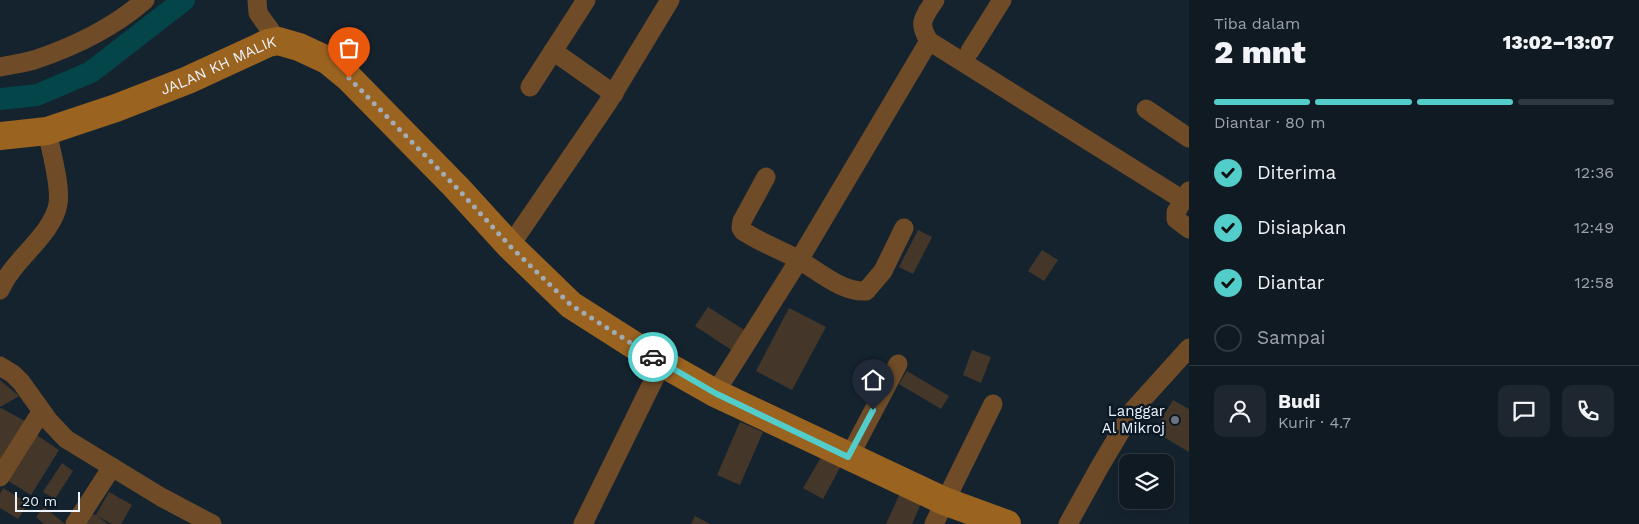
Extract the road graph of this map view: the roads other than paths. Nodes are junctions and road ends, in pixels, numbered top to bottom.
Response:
1 (145, 0) edge
2 (257, 0) edge
3 (586, 0) edge
4 (670, 0) edge
5 (935, 0) edge
6 (1002, 0) edge
7 (929, 41) junction
8 (278, 42) junction
9 (552, 51) junction
10 (970, 51) dead end
11 (0, 67) edge
12 (530, 87) dead end
13 (614, 94) junction
14 (1146, 109) dead end
15 (47, 132) junction
16 (0, 136) edge
17 (1189, 138) edge
18 (766, 177) dead end
19 (1186, 195) edge
20 (904, 228) dead end
21 (1189, 229) edge
22 (510, 246) junction
23 (799, 260) junction
24 (3, 277) edge
25 (1189, 348) edge
26 (662, 363) junction
27 (898, 364) dead end
28 (0, 366) edge
29 (715, 393) junction
30 (993, 404) dead end
31 (41, 412) junction
32 (848, 457) junction
33 (112, 467) junction
34 (0, 477) edge
35 (939, 512) edge
36 (75, 524) edge
37 (212, 524) edge
38 (583, 524) edge
39 (1007, 524) edge
40 (1068, 524) edge

1 - 11 street
2 - 8 street
3 - 9 street
4 - 13 street
5 - 7 street
6 - 10 street
7 - 19 street
7 - 23 street
8 - 15 street, JALAN KH MALIK
8 - 22 street, JALAN KH MALIK
9 - 12 street
9 - 13 street
13 - 22 street
14 - 17 street
15 - 16 street, JALAN KH MALIK
15 - 24 street
18 - 23 street
19 - 21 street
20 - 23 street
22 - 26 street, JALAN KH MALIK
23 - 29 street
25 - 40 street
26 - 29 street, JALAN KH MALIK
26 - 38 street
27 - 32 street
28 - 31 street
29 - 32 street, JALAN KH MALIK
30 - 35 street
31 - 33 street
31 - 34 street
32 - 35 street, JALAN KH MALIK
33 - 36 street
33 - 37 street
35 - 39 street, JALAN KH MALIK

